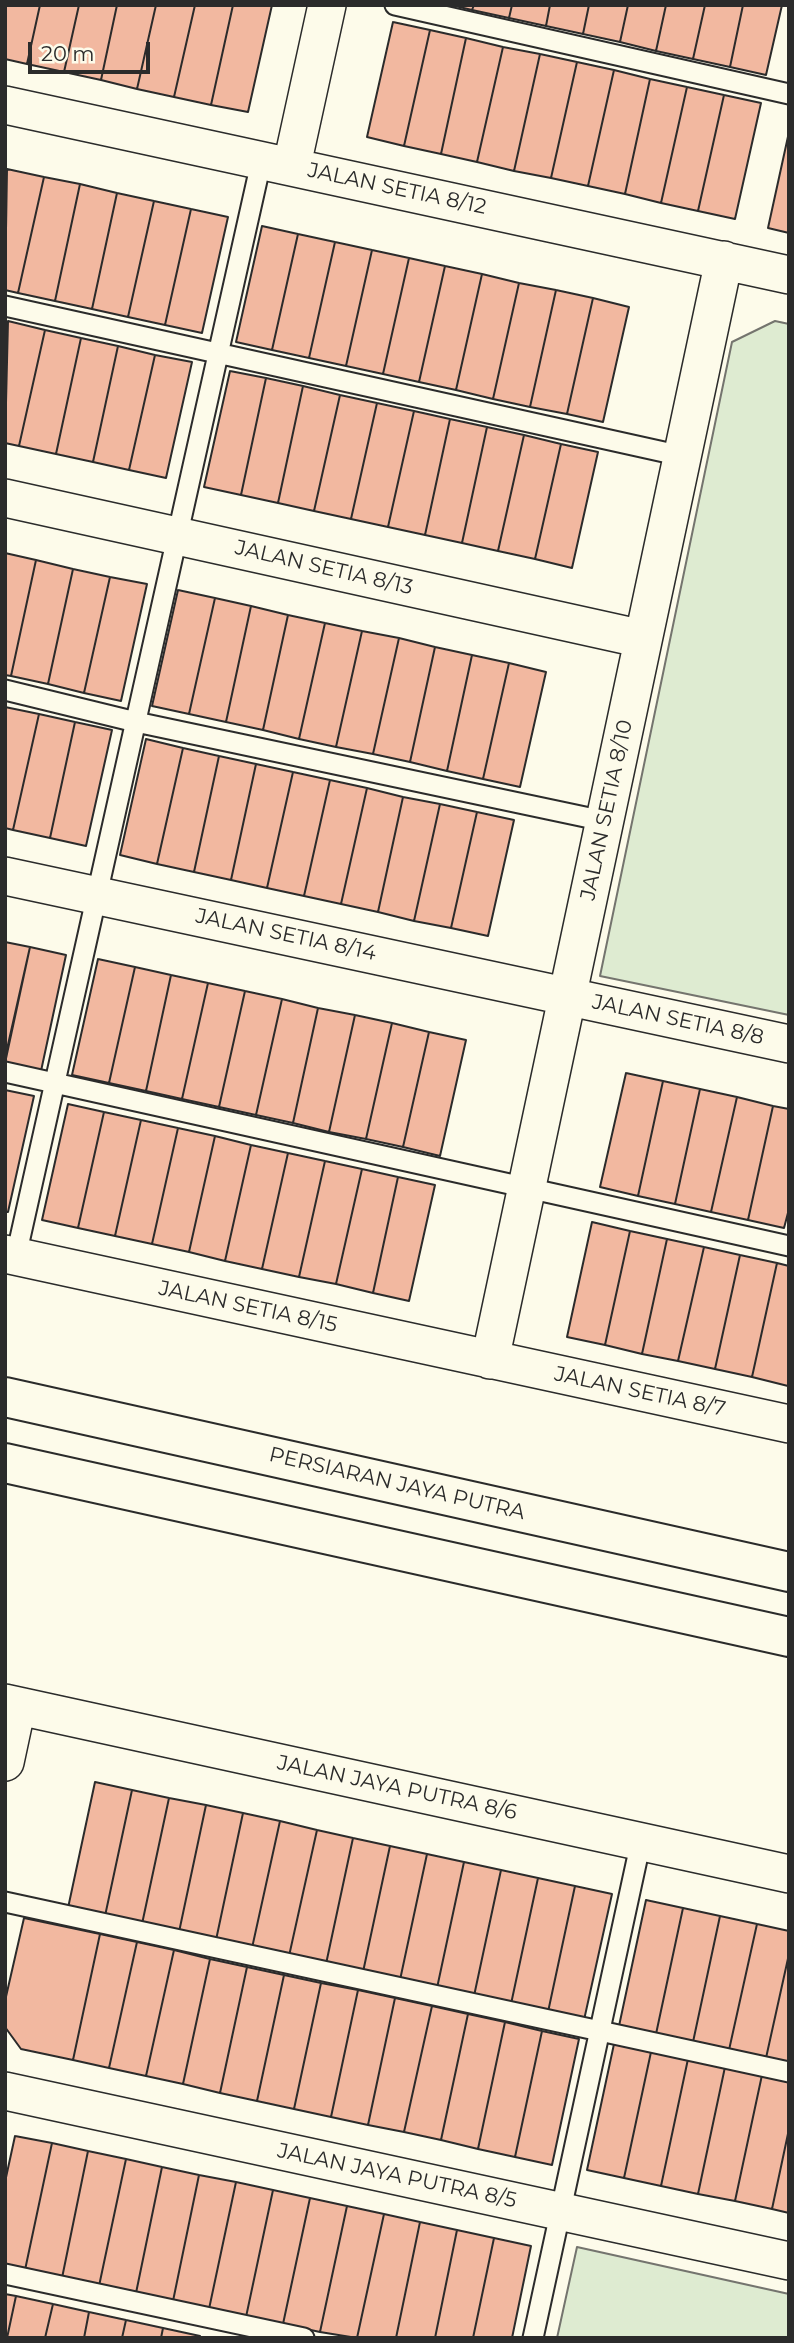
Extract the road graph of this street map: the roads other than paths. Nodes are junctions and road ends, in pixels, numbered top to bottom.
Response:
1 (327, 5) edge
2 (395, 5) edge
3 (789, 94) edge
4 (5, 105) edge
5 (277, 162) junction
6 (724, 260) junction
7 (789, 275) edge
8 (5, 306) edge
9 (219, 353) junction
10 (682, 456) junction
11 (5, 498) edge
12 (178, 536) junction
13 (643, 639) junction
14 (5, 690) edge
15 (136, 722) junction
16 (604, 821) junction
17 (5, 876) edge
18 (98, 895) junction
19 (567, 996) junction
20 (789, 1044) edge
21 (5, 1072) edge
22 (55, 1083) junction
23 (526, 1188) junction
24 (789, 1246) edge
25 (11, 1255) edge
26 (490, 1360) junction
27 (5, 1397) edge
28 (789, 1424) edge
29 (5, 1463) edge
30 (789, 1572) edge
31 (789, 1637) edge
32 (11, 1705) edge
33 (5, 1762) edge
34 (641, 1841) junction
35 (789, 1874) edge
36 (5, 1902) edge
37 (600, 2031) junction
38 (789, 2072) edge
39 (5, 2091) edge
40 (560, 2211) junction
41 (789, 2261) edge
42 (5, 2274) edge
43 (304, 2338) edge
44 (533, 2338) edge

1 - 5 street
2 - 3 lane
4 - 5 street, JALAN SETIA 8/12
5 - 6 street, JALAN SETIA 8/12
5 - 9 lane
6 - 7 street, JALAN SETIA 8/12
6 - 10 street, JALAN SETIA 8/10
8 - 9 lane
9 - 10 lane
9 - 12 lane
10 - 13 street, JALAN SETIA 8/10
11 - 12 street, JALAN SETIA 8/13
12 - 13 street, JALAN SETIA 8/13
12 - 15 lane
13 - 16 street, JALAN SETIA 8/10
14 - 15 lane
15 - 16 lane
15 - 18 lane
16 - 19 street, JALAN SETIA 8/10
17 - 18 street, JALAN SETIA 8/14
18 - 19 street, JALAN SETIA 8/14
18 - 22 lane
19 - 20 street, JALAN SETIA 8/8
19 - 23 street, JALAN SETIA 8/10
21 - 22 lane
22 - 23 lane
22 - 25 lane
23 - 24 lane
23 - 26 street, JALAN SETIA 8/10
25 - 26 street, JALAN SETIA 8/15
26 - 28 street, JALAN SETIA 8/7
27 - 30 main road, PERSIARAN JAYA PUTRA
29 - 31 main road
32 - 33 street
32 - 34 street, JALAN JAYA PUTRA 8/6
34 - 35 street, JALAN JAYA PUTRA 8/6
34 - 37 lane
36 - 37 lane
37 - 38 lane
37 - 40 lane
39 - 40 street, JALAN JAYA PUTRA 8/5
40 - 41 street, JALAN JAYA PUTRA 8/5
40 - 44 lane
42 - 43 lane

